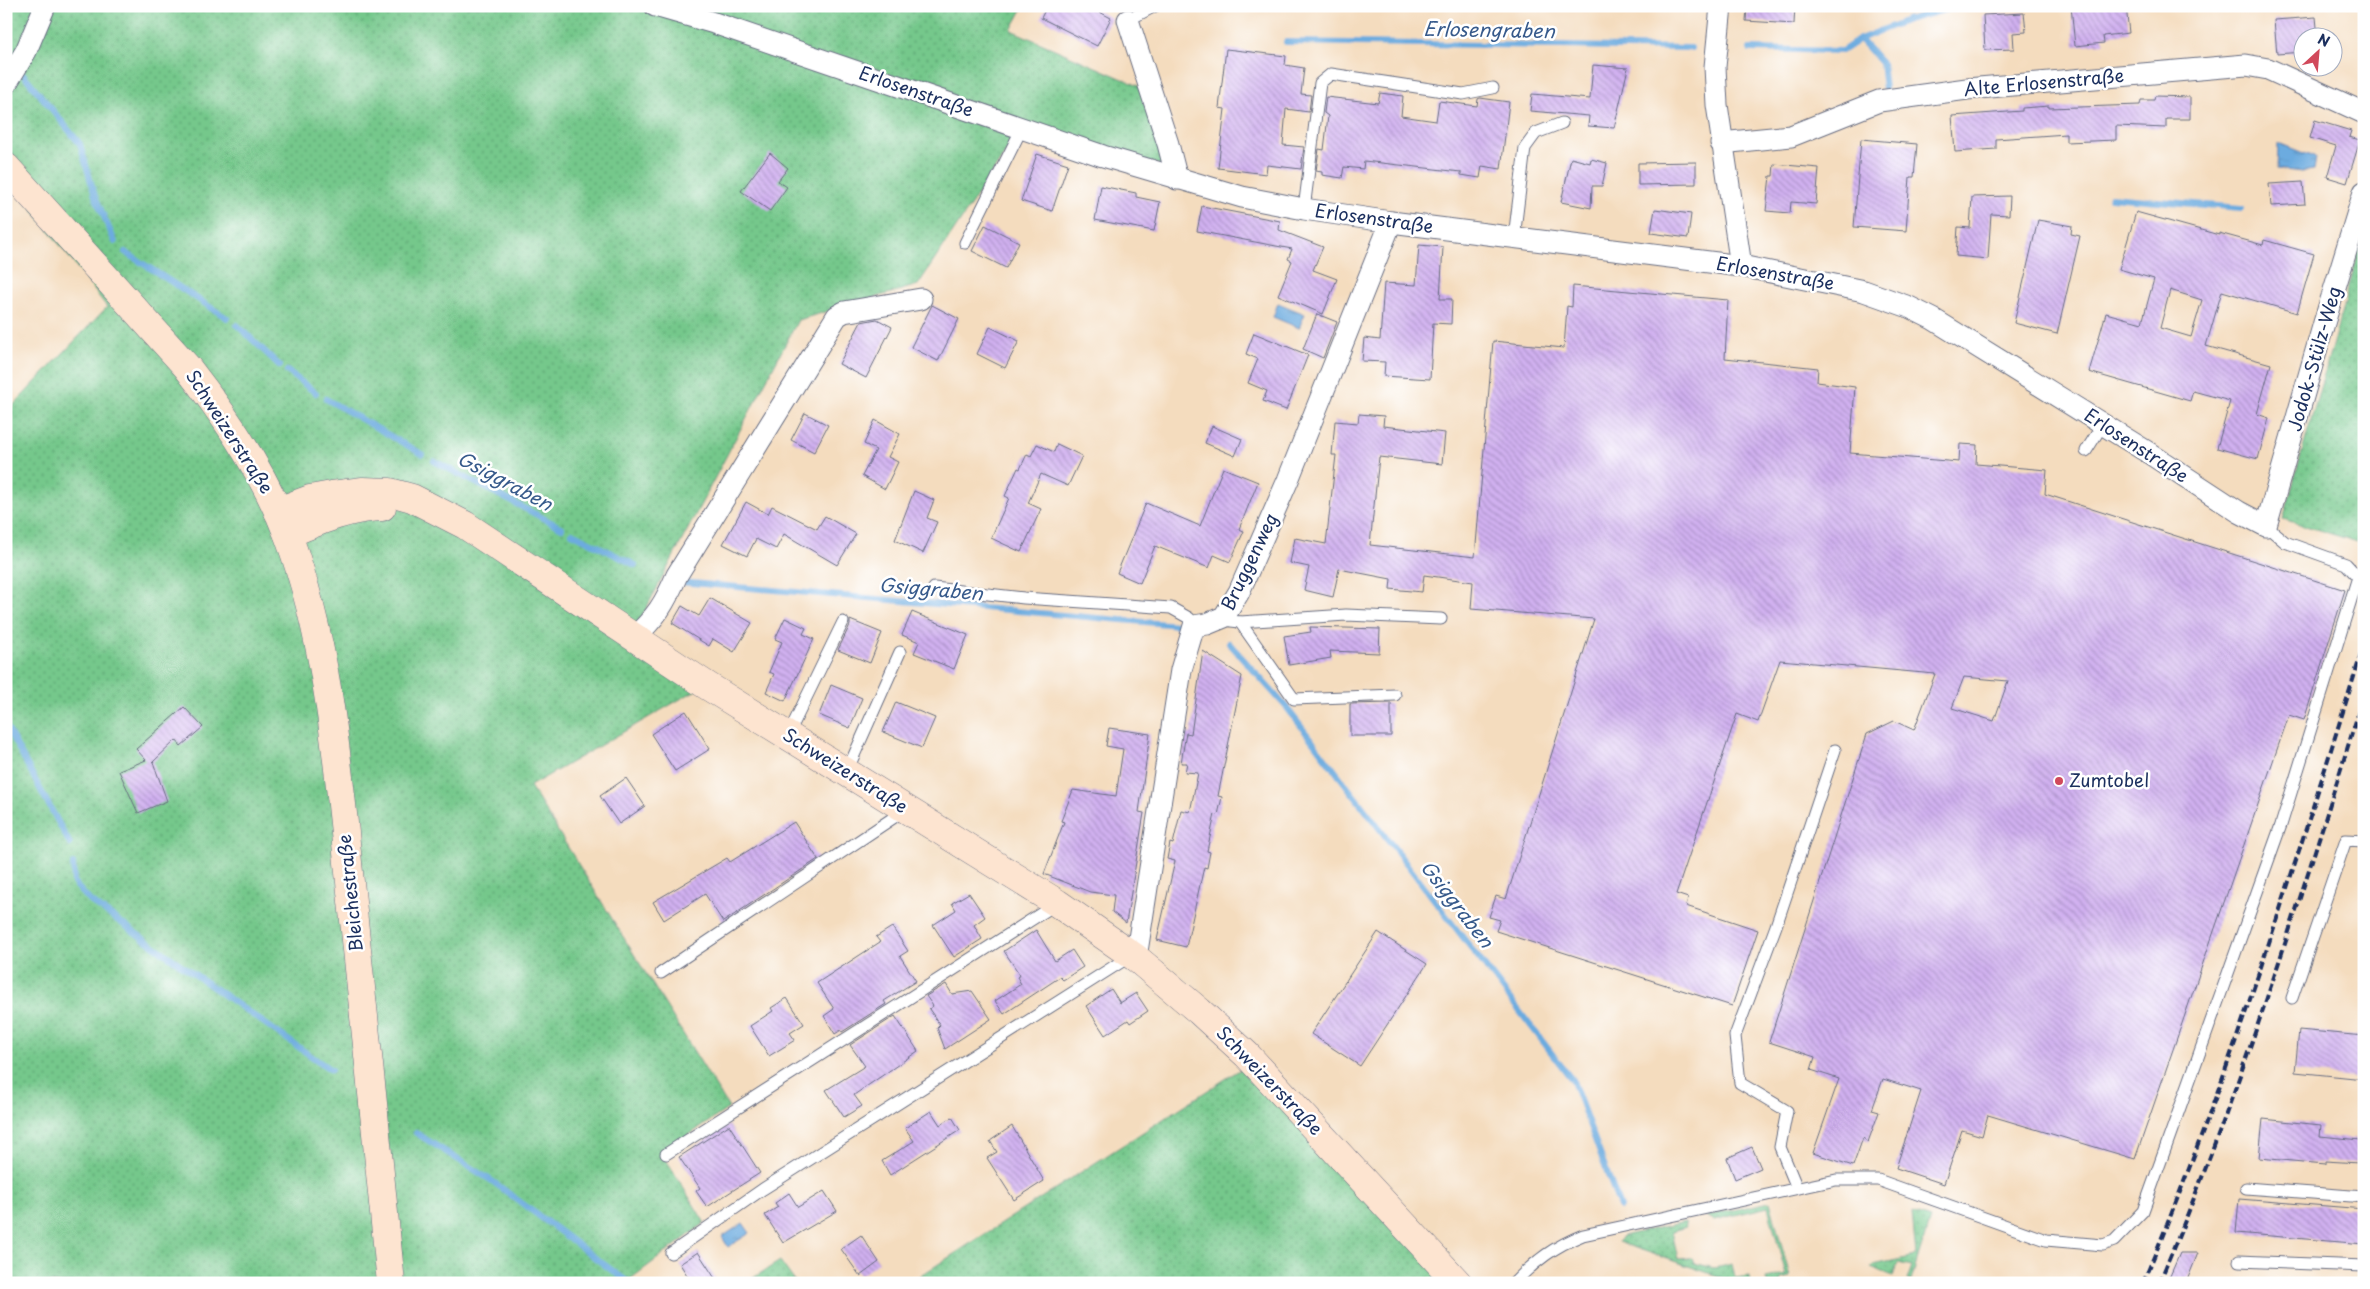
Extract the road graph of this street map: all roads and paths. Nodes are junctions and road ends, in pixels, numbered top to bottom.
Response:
1 (46, 6) edge
2 (655, 6) edge
3 (1155, 6) edge
4 (1721, 6) edge
5 (1128, 20) joint
6 (6, 84) edge
7 (1493, 88) dead end
8 (2364, 113) edge
9 (1562, 123) dead end
10 (1022, 128) junction
11 (1721, 143) junction
12 (6, 167) edge
13 (1177, 180) junction
14 (2364, 192) edge
15 (1304, 209) junction
16 (1391, 222) junction
17 (1514, 238) junction
18 (965, 243) dead end
19 (1741, 266) junction
20 (921, 299) dead end
21 (2103, 424) junction
22 (2086, 451) dead end
23 (283, 522) junction
24 (2266, 526) junction
25 (934, 588) dead end
26 (1441, 619) dead end
27 (1232, 620) junction
28 (843, 622) dead end
29 (1194, 626) junction
30 (633, 638) junction
31 (900, 652) dead end
32 (1395, 695) dead end
33 (788, 735) junction
34 (1835, 750) dead end
35 (847, 771) junction
36 (907, 809) junction
37 (2364, 841) edge
38 (1057, 903) junction
39 (1134, 956) junction
40 (661, 973) dead end
41 (2292, 998) dead end
42 (666, 1154) dead end
43 (1797, 1188) junction
44 (2246, 1188) dead end
45 (2364, 1197) edge
46 (672, 1253) dead end
47 (2239, 1261) dead end
48 (2364, 1266) edge
49 (391, 1283) edge
50 (1458, 1283) edge
51 (1514, 1283) edge

1 - 6 street
2 - 10 street, Erlosenstraße
3 - 5 lane
4 - 11 street
5 - 13 street
7 - 15 lane
8 - 11 street, Alte Erlosenstraße
9 - 17 lane
10 - 13 street, Erlosenstraße
10 - 18 lane
11 - 19 street
12 - 23 street, Schweizerstraße
13 - 15 street, Erlosenstraße
14 - 24 street, Jodok-Stülz-Weg
15 - 16 street, Erlosenstraße
16 - 17 street, Erlosenstraße
16 - 27 street, Bruggenweg
17 - 19 street, Erlosenstraße
19 - 21 street, Erlosenstraße
20 - 30 street
21 - 22 lane
21 - 24 street, Erlosenstraße
23 - 30 street, Schweizerstraße
23 - 49 street, Bleichestraße
24 - 43 lane, Erlosenstraße
25 - 29 lane
26 - 27 lane
27 - 29 street, Bruggenweg
27 - 32 lane
28 - 33 lane
29 - 39 street
30 - 33 street, Schweizerstraße
31 - 35 lane
33 - 35 street, Schweizerstraße
34 - 43 lane
35 - 36 street, Schweizerstraße
36 - 38 street, Schweizerstraße
36 - 40 lane
37 - 41 lane
38 - 39 street, Schweizerstraße
38 - 42 lane
39 - 46 lane
39 - 50 street, Schweizerstraße
43 - 51 lane
44 - 45 lane
47 - 48 lane

